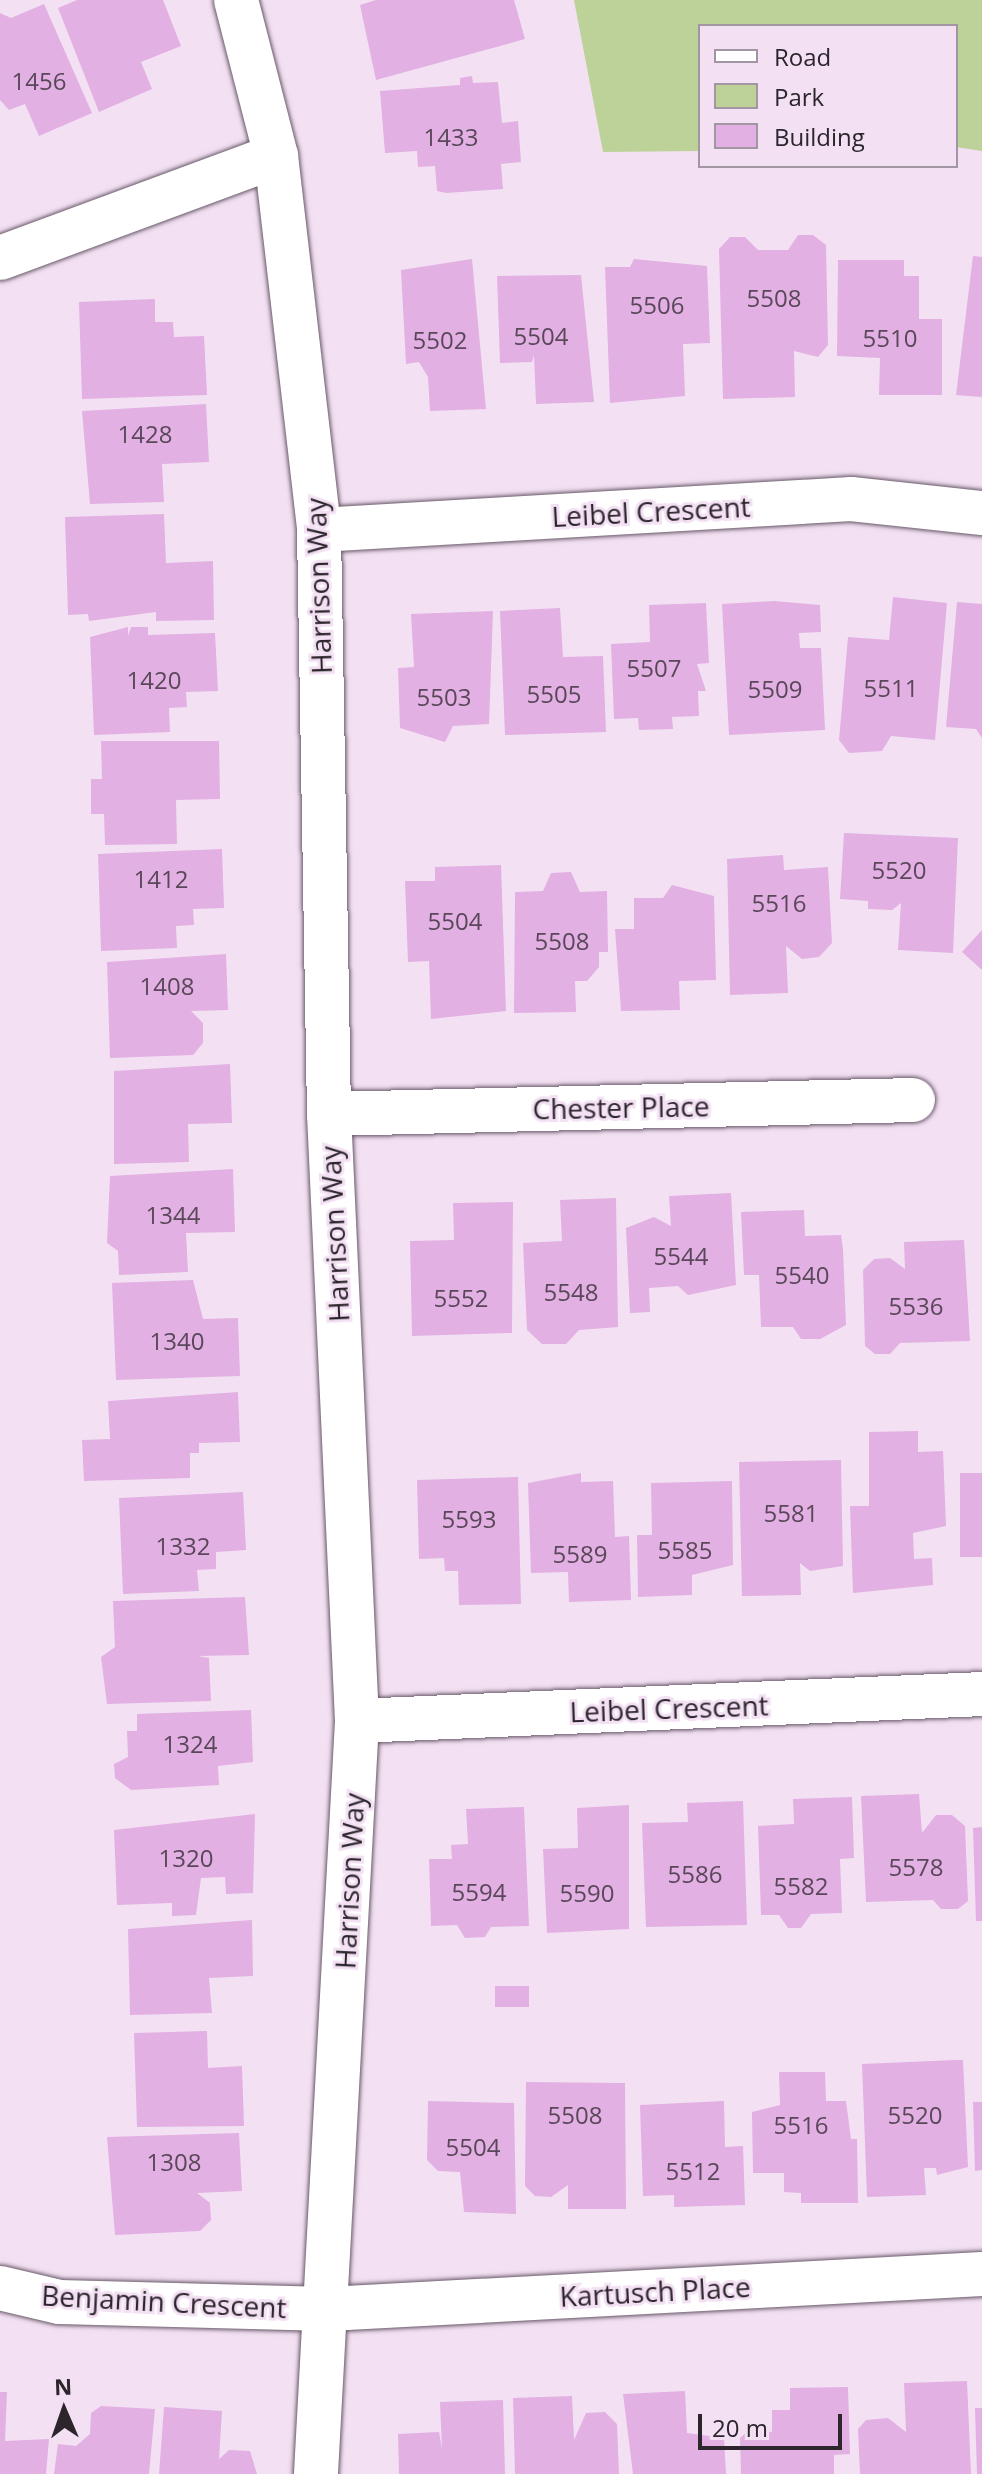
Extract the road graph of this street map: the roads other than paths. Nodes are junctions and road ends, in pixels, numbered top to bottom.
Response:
1 (236, 0) edge
2 (276, 156) junction
3 (0, 258) edge
4 (982, 513) edge
5 (319, 530) junction
6 (913, 1100) dead end
7 (329, 1114) junction
8 (982, 1694) edge
9 (357, 1721) junction
10 (982, 2274) edge
11 (0, 2288) edge
12 (328, 2309) junction
13 (316, 2474) edge

1 - 2 street, Harrison Way
2 - 3 street
2 - 5 street, Harrison Way
4 - 5 street, Leibel Crescent
5 - 7 street, Harrison Way
6 - 7 street, Chester Place
7 - 9 street, Harrison Way
8 - 9 street, Leibel Crescent
9 - 12 street, Harrison Way
10 - 12 street, Kartusch Place
11 - 12 street, Benjamin Crescent
12 - 13 street, Harrison Way

